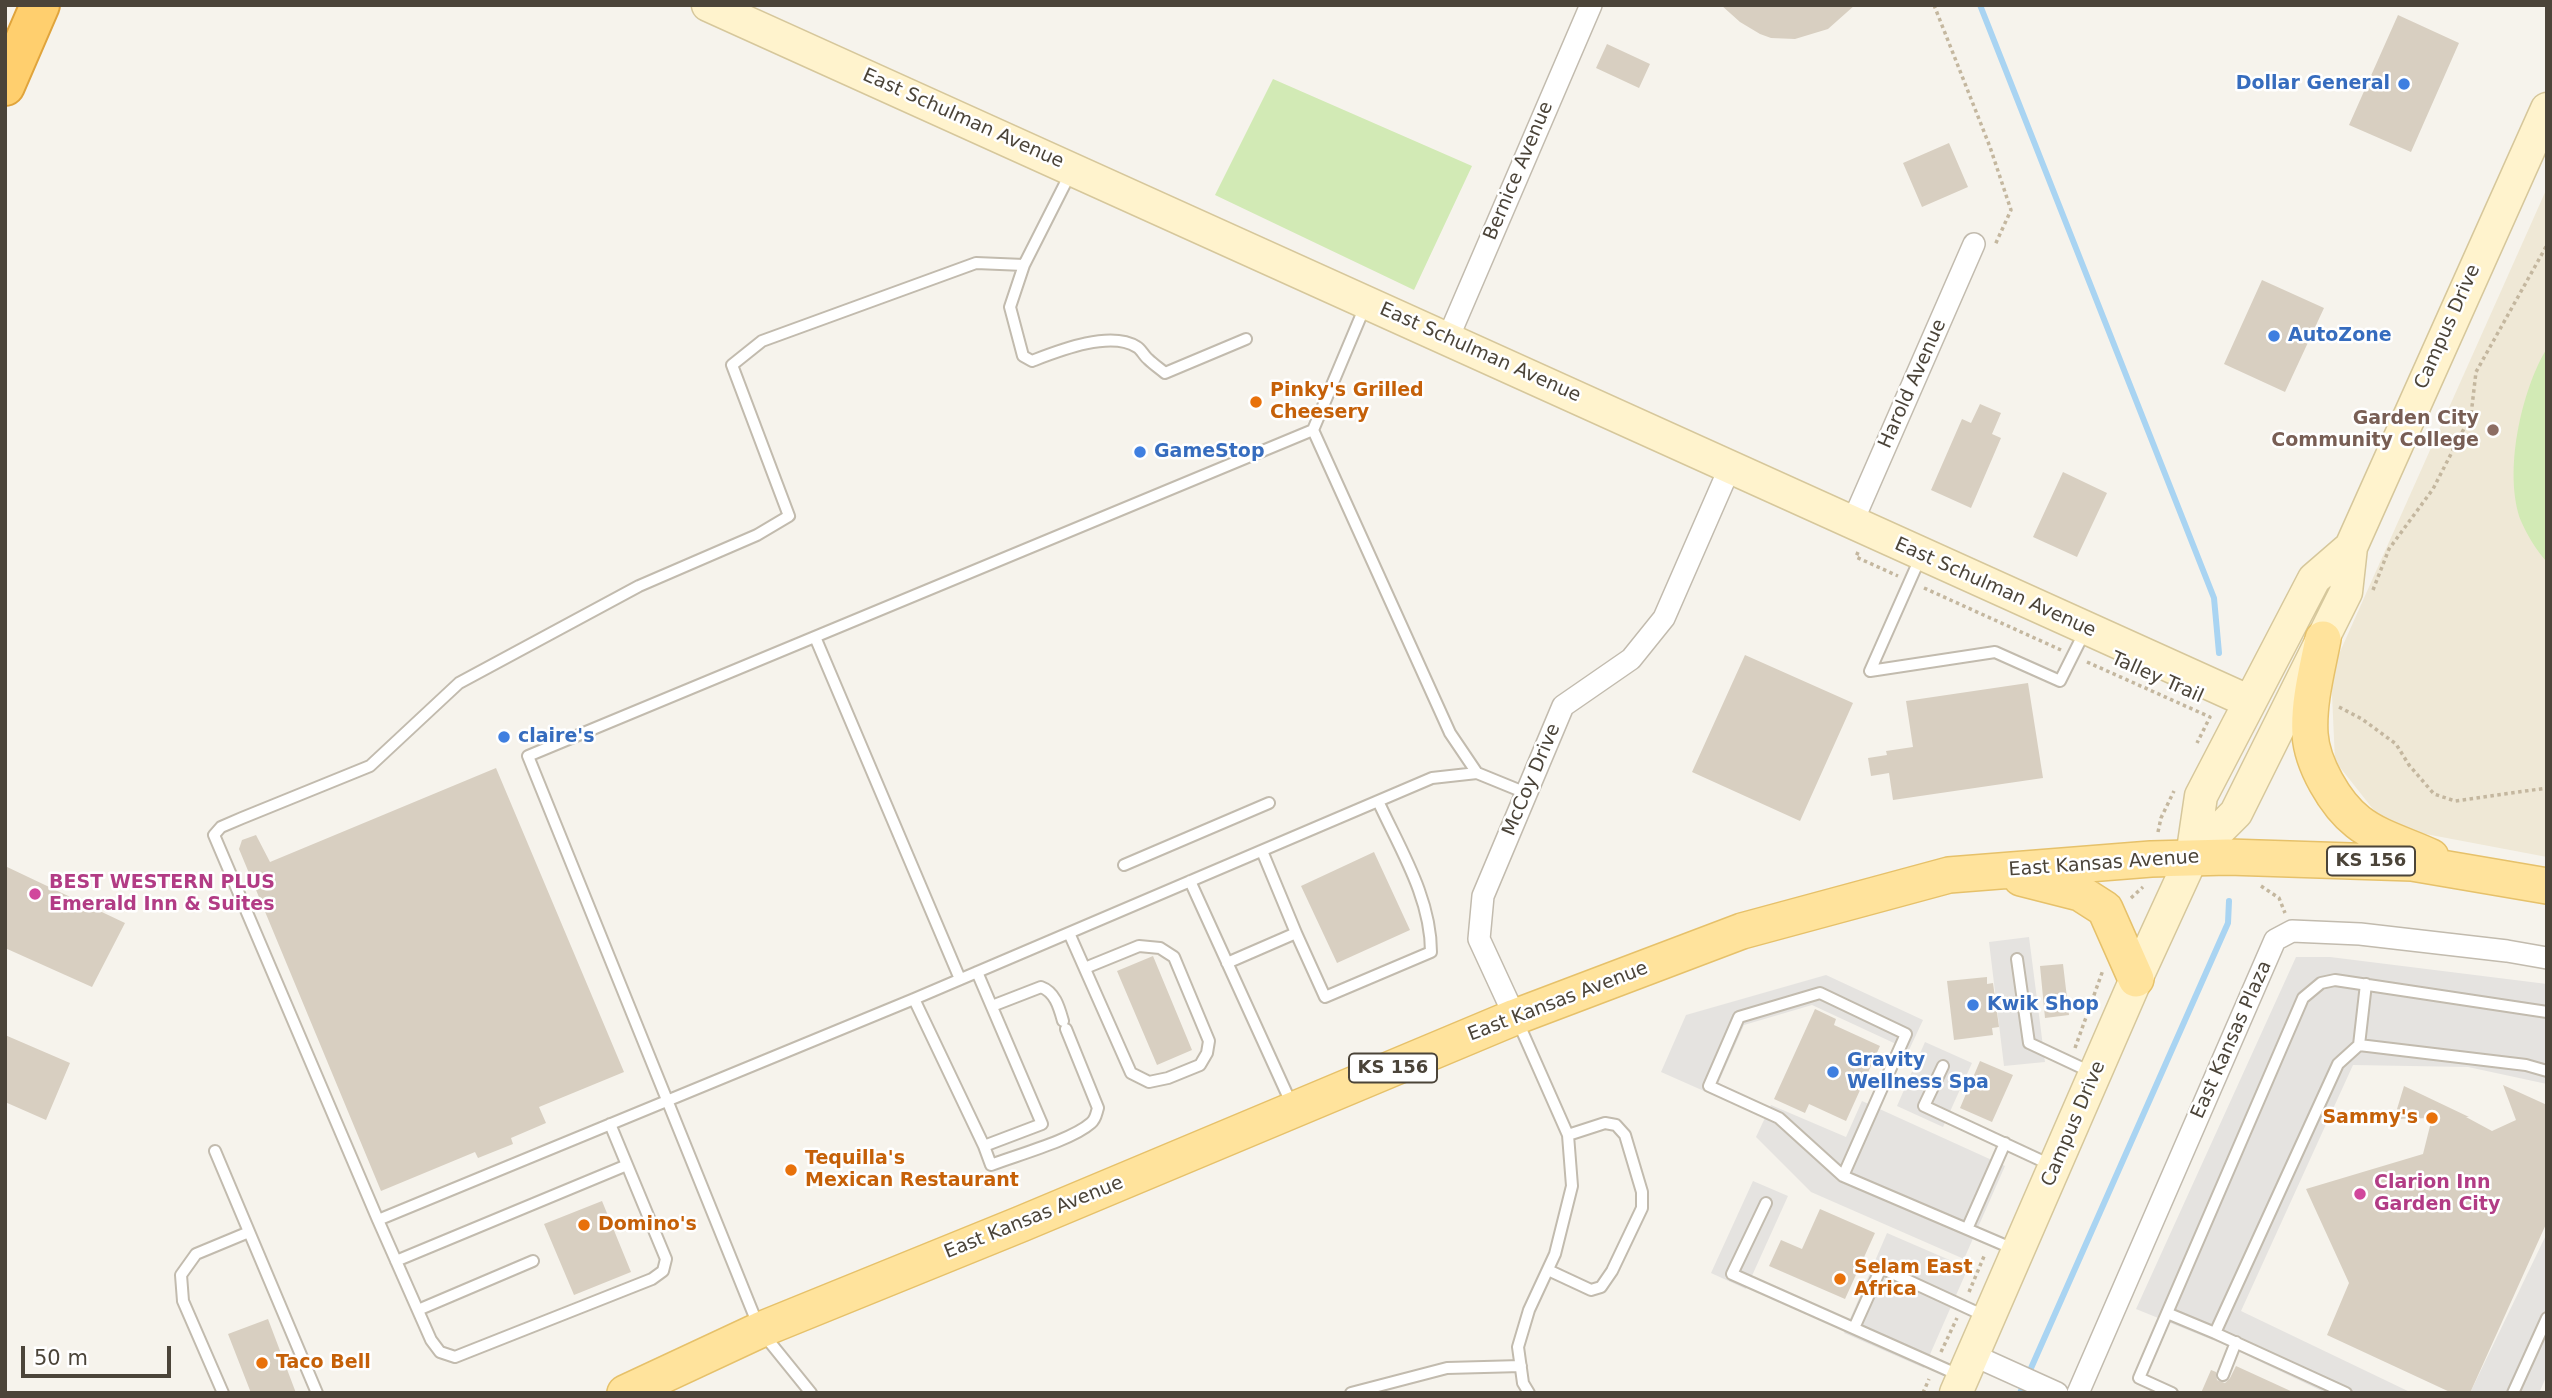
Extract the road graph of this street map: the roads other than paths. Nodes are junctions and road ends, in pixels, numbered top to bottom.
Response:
1 (40, 5) edge
2 (708, 5) edge
3 (1591, 5) edge
4 (5, 86) edge
5 (2547, 109) edge
6 (1072, 169) junction
7 (1974, 244) dead end
8 (1024, 265) junction
9 (1368, 302) junction
10 (1448, 338) junction
11 (1246, 339) dead end
12 (1313, 430) junction
13 (1730, 467) junction
14 (1852, 523) junction
15 (2351, 547) junction
16 (1921, 555) junction
17 (2086, 629) junction
18 (815, 637) junction
19 (2323, 639) junction
20 (2250, 702) junction
21 (1477, 773) junction
22 (1526, 793) junction
23 (1378, 801) junction
24 (1269, 803) dead end
25 (1262, 851) junction
26 (2192, 857) junction
27 (1124, 865) dead end
28 (1998, 871) junction
29 (2463, 871) junction
30 (1190, 881) junction
31 (2547, 886) edge
32 (1069, 933) junction
33 (1296, 933) junction
34 (2547, 958) edge
35 (2017, 959) dead end
36 (1227, 963) junction
37 (1085, 968) junction
38 (977, 972) junction
39 (960, 979) junction
40 (2136, 979) junction
41 (2366, 984) junction
42 (914, 999) junction
43 (992, 1006) junction
44 (2547, 1012) edge
45 (1516, 1017) junction
46 (2359, 1045) junction
47 (1943, 1066) dead end
48 (2547, 1071) edge
49 (2095, 1074) junction
50 (667, 1101) junction
51 (1294, 1110) junction
52 (610, 1124) junction
53 (1568, 1135) junction
54 (2005, 1143) junction
55 (984, 1146) junction
56 (215, 1151) dead end
57 (627, 1166) junction
58 (2055, 1167) junction
59 (1843, 1176) junction
60 (1766, 1203) dead end
61 (378, 1220) junction
62 (1967, 1229) junction
63 (249, 1232) junction
64 (2019, 1252) junction
65 (396, 1261) junction
66 (533, 1261) dead end
67 (1548, 1270) junction
68 (418, 1310) junction
69 (2167, 1313) junction
70 (1990, 1318) junction
71 (2547, 1318) edge
72 (1854, 1328) junction
73 (760, 1330) junction
74 (2215, 1333) junction
75 (2236, 1342) junction
76 (1521, 1366) junction
77 (1973, 1373) edge
78 (2222, 1375) dead end
79 (2050, 1390) edge
80 (223, 1393) edge
81 (317, 1393) edge
82 (625, 1393) edge
83 (811, 1393) edge
84 (1351, 1393) edge
85 (1529, 1393) edge
86 (2078, 1393) edge
87 (2172, 1393) edge
88 (2346, 1393) edge
89 (2513, 1393) edge

1 - 4 highway
2 - 6 main road, East Schulman Avenue
3 - 10 street, Bernice Avenue
5 - 15 main road, Campus Drive
6 - 8 lane
6 - 9 main road, East Schulman Avenue
7 - 14 street, Harold Avenue
8 - 11 lane
8 - 61 lane
9 - 10 main road, East Schulman Avenue
9 - 12 lane
10 - 13 main road, East Schulman Avenue
12 - 18 lane
12 - 21 lane
13 - 14 main road, East Schulman Avenue
13 - 22 street, McCoy Drive
14 - 16 main road, East Schulman Avenue
15 - 19 main road, Campus Drive
15 - 20 main road, Campus Drive
16 - 17 main road, East Schulman Avenue
16 - 17 lane
17 - 20 main road, East Schulman Avenue
18 - 39 lane
18 - 50 lane
19 - 26 main road, Campus Drive
19 - 29 main road
20 - 26 main road, Campus Drive
21 - 22 lane
21 - 23 lane
22 - 45 street, McCoy Drive
23 - 25 lane
23 - 33 lane
24 - 27 lane
25 - 30 lane
25 - 33 lane
26 - 28 main road, East Kansas Avenue / KS 156
26 - 29 main road, East Kansas Avenue / KS 156
26 - 40 main road, Campus Drive
28 - 40 main road
28 - 45 main road, East Kansas Avenue / KS 156
29 - 31 main road, East Kansas Avenue / KS 156
30 - 32 lane
30 - 36 lane
32 - 37 lane
32 - 38 lane
33 - 36 lane
34 - 86 street, East Kansas Plaza
35 - 49 lane
36 - 51 lane
37 - 37 lane
38 - 39 lane
38 - 43 lane
39 - 42 lane
40 - 49 main road, Campus Drive
41 - 44 lane
41 - 46 lane
41 - 69 lane
42 - 50 lane
42 - 55 lane
43 - 55 lane
43 - 55 lane
45 - 51 main road, East Kansas Avenue / KS 156
45 - 53 lane
46 - 48 lane
46 - 74 lane
47 - 54 lane
49 - 58 main road, Campus Drive
50 - 52 lane
50 - 73 lane
51 - 73 main road, East Kansas Avenue / KS 156
52 - 57 lane
52 - 61 lane
53 - 67 lane
53 - 67 lane
54 - 58 lane
54 - 62 lane
56 - 63 lane
57 - 65 lane
57 - 68 lane
58 - 64 main road, Campus Drive
59 - 59 lane
59 - 62 lane
60 - 72 lane
61 - 65 lane
62 - 64 lane
63 - 80 lane
63 - 81 lane
64 - 70 main road, Campus Drive
65 - 68 lane
66 - 68 lane
67 - 76 lane
69 - 74 lane
69 - 87 lane
70 - 72 lane
70 - 77 main road, Campus Drive
71 - 89 lane
72 - 77 lane
73 - 82 main road, East Kansas Avenue / KS 156
73 - 83 lane
74 - 75 lane
75 - 78 lane
75 - 88 lane
76 - 84 lane
76 - 85 lane
77 - 79 street

